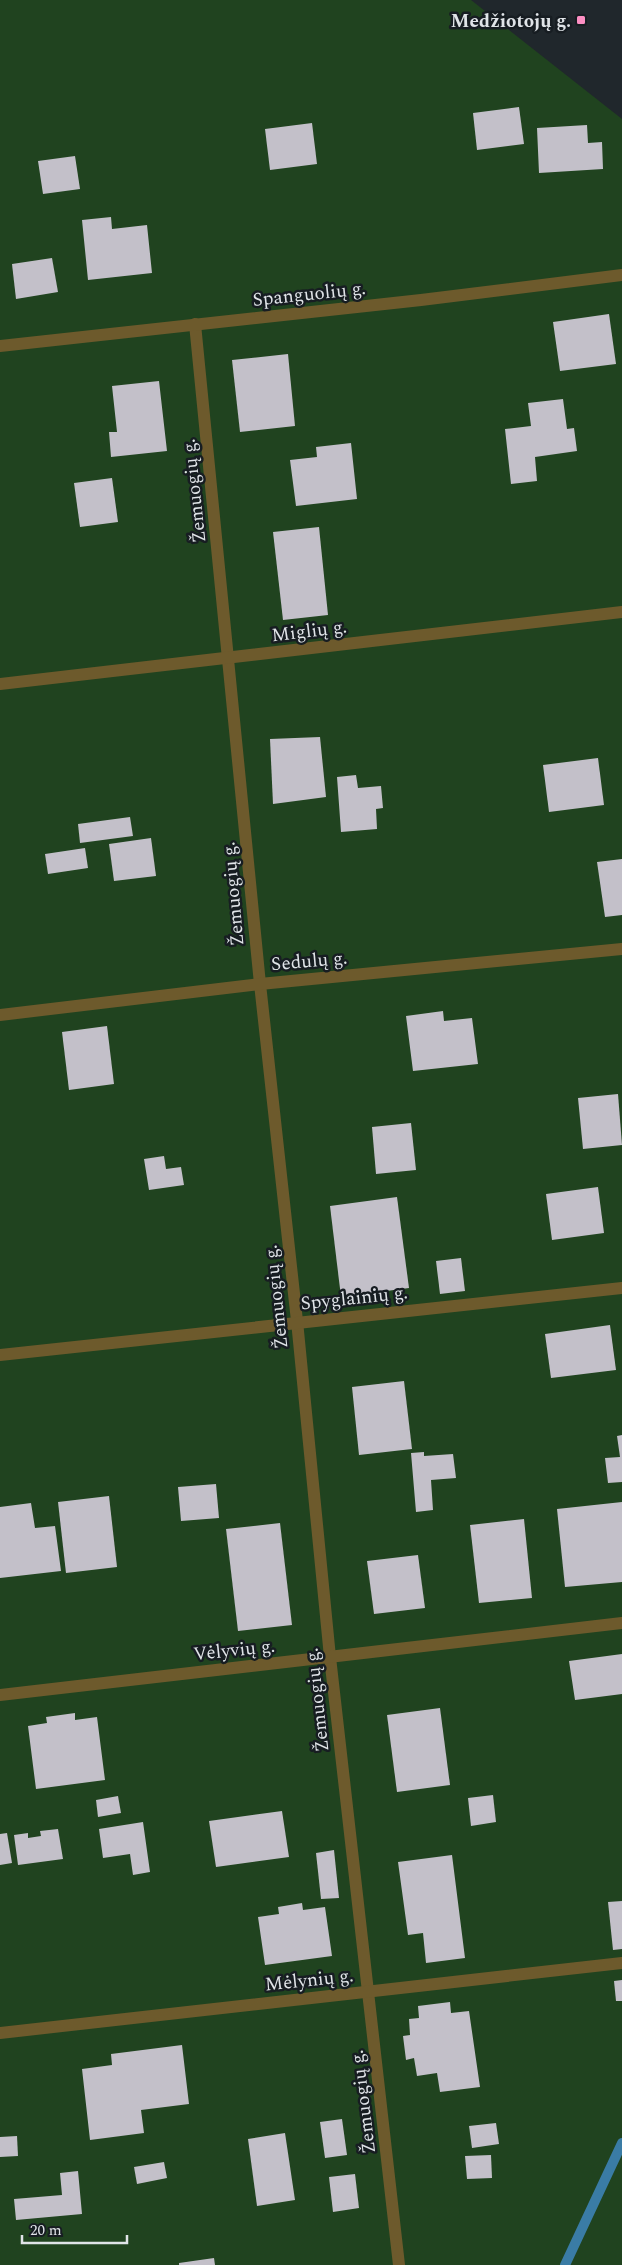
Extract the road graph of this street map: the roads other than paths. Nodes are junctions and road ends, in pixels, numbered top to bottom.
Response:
1 (622, 275) edge
2 (195, 324) junction
3 (0, 346) edge
4 (622, 612) edge
5 (229, 658) junction
6 (0, 684) edge
7 (622, 949) edge
8 (260, 984) junction
9 (0, 1015) edge
10 (622, 1288) edge
11 (297, 1322) junction
12 (0, 1355) edge
13 (622, 1623) edge
14 (330, 1657) junction
15 (0, 1695) edge
16 (622, 1963) edge
17 (368, 1992) junction
18 (0, 2033) edge
19 (399, 2265) edge

1 - 2 street, Spanguolių g.
2 - 3 street, Spanguolių g.
2 - 5 street, Žemuogių g.
4 - 5 street, Miglių g.
5 - 6 street, Miglių g.
5 - 8 street, Žemuogių g.
7 - 8 street, Sedulų g.
8 - 9 street, Sedulų g.
8 - 11 street, Žemuogių g.
10 - 11 street, Spyglainių g.
11 - 12 street, Spyglainių g.
11 - 14 street, Žemuogių g.
13 - 14 street, Vėlyvių g.
14 - 15 street, Vėlyvių g.
14 - 17 street, Žemuogių g.
16 - 17 street, Mėlynių g.
17 - 18 street, Mėlynių g.
17 - 19 street, Žemuogių g.

